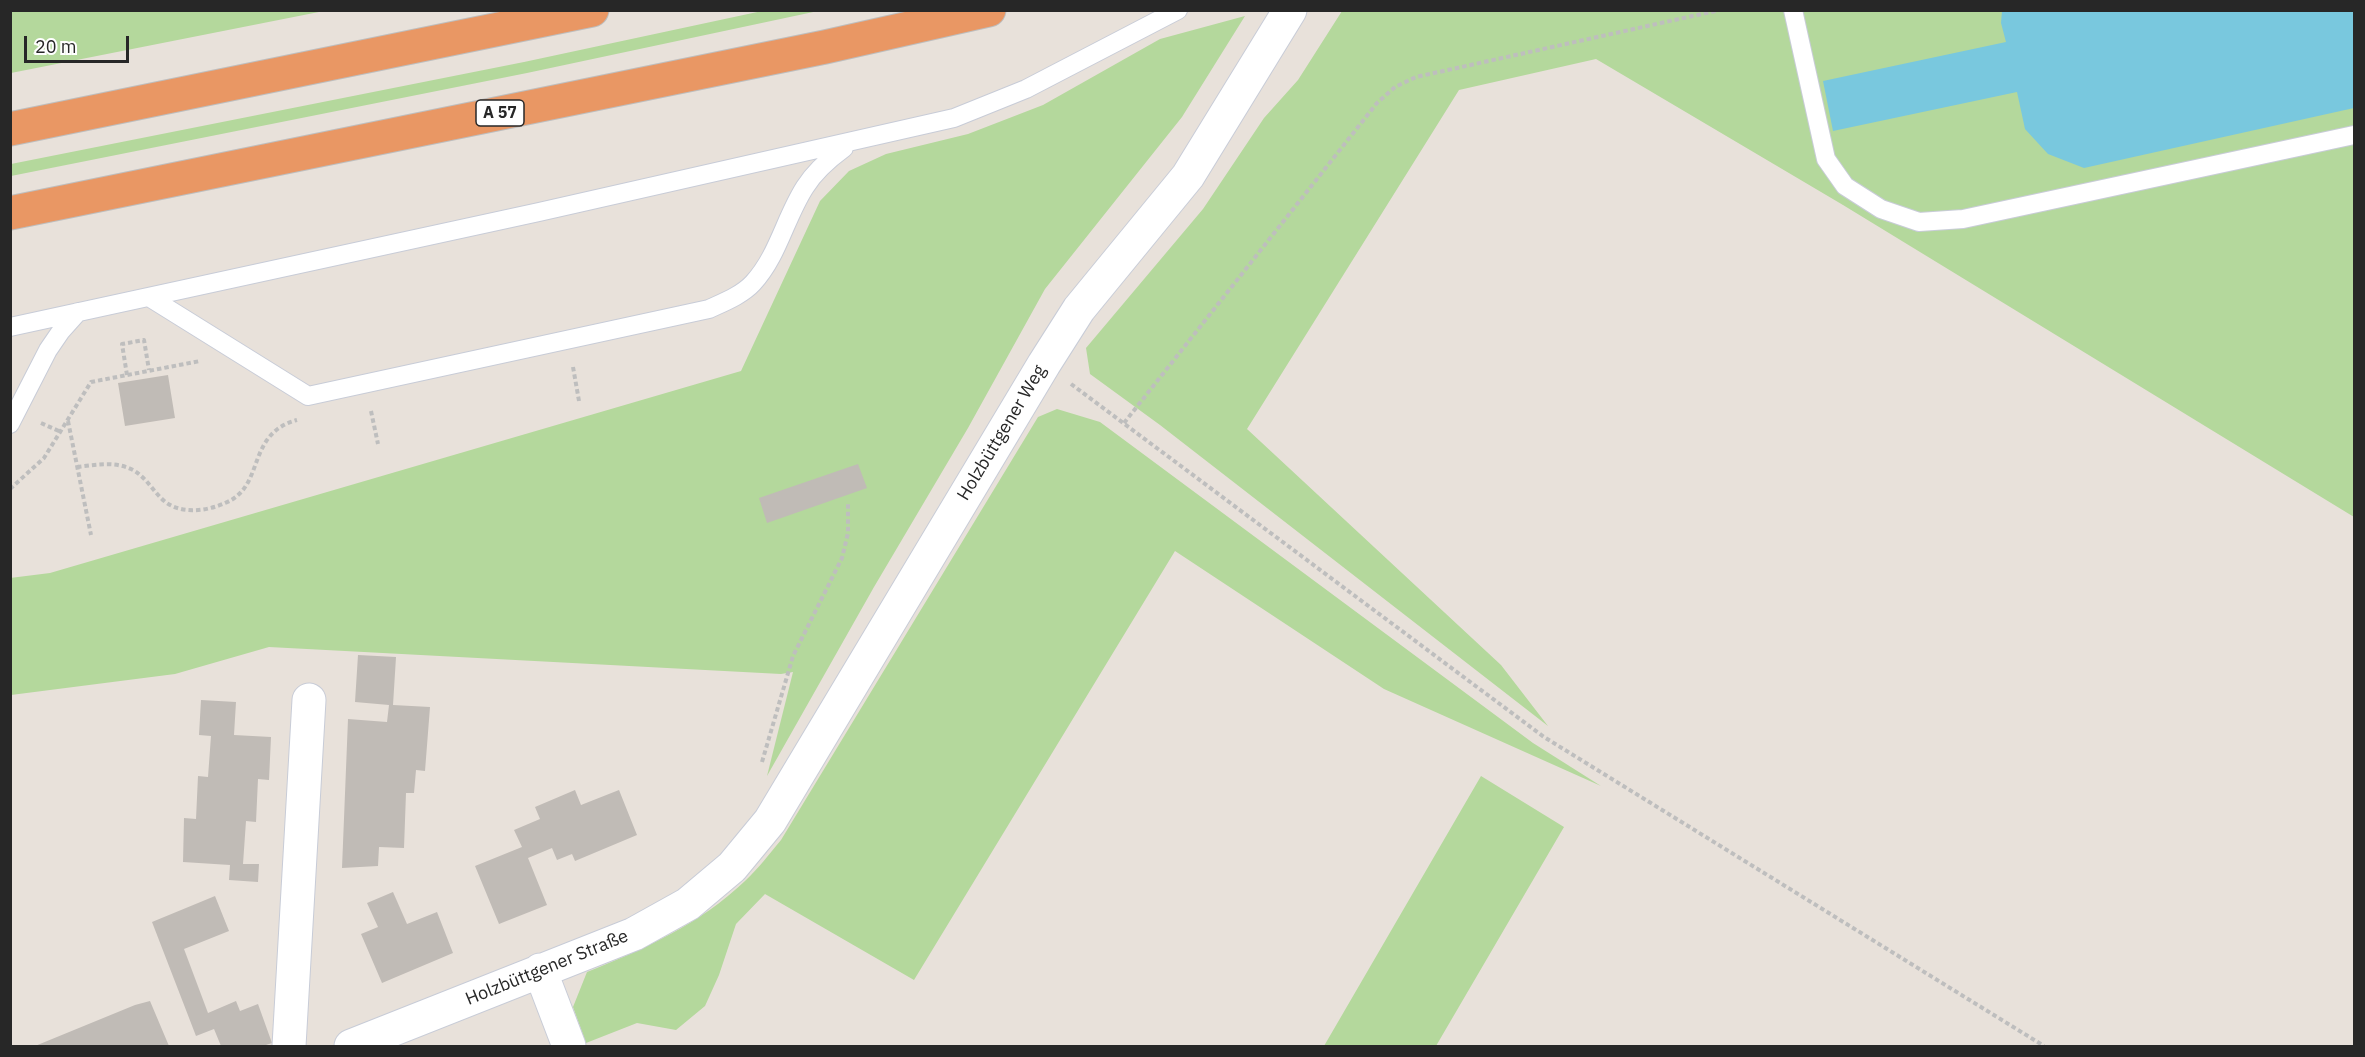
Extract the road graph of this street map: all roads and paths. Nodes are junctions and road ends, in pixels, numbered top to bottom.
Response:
1 (592, 10) edge
2 (989, 10) edge
3 (1178, 10) edge
4 (1290, 10) edge
5 (1720, 10) edge
6 (1793, 10) edge
7 (10, 129) edge
8 (2355, 135) edge
9 (850, 143) junction
10 (10, 213) edge
11 (149, 297) junction
12 (78, 312) junction
13 (10, 327) edge
14 (203, 360) dead end
15 (571, 360) dead end
16 (1044, 364) junction
17 (149, 370) junction
18 (128, 375) junction
19 (579, 401) dead end
20 (369, 404) dead end
21 (68, 420) junction
22 (299, 420) dead end
23 (1124, 423) junction
24 (10, 424) edge
25 (378, 444) dead end
26 (77, 467) junction
27 (10, 489) edge
28 (848, 504) dead end
29 (91, 535) dead end
30 (309, 700) dead end
31 (762, 764) dead end
32 (732, 867) joint
33 (540, 970) junction
34 (289, 1047) edge
35 (351, 1047) edge
36 (569, 1047) edge
37 (2044, 1047) edge

1 - 7 highway
2 - 10 highway, A 57
3 - 9 lane
4 - 16 street, Holzbüttgener Weg
5 - 23 path
6 - 8 lane
9 - 11 lane
9 - 11 lane
11 - 12 lane
12 - 13 lane
12 - 24 lane
14 - 17 path
15 - 19 path
16 - 23 path
16 - 32 street, Holzbüttgener Weg
17 - 18 path
17 - 18 path
18 - 21 path
20 - 25 path
21 - 26 path
21 - 27 path
22 - 26 path
23 - 37 path
26 - 29 path
28 - 31 path
30 - 34 street
32 - 33 street, Holzbüttgener Straße
33 - 35 street, Holzbüttgener Straße
33 - 36 street

